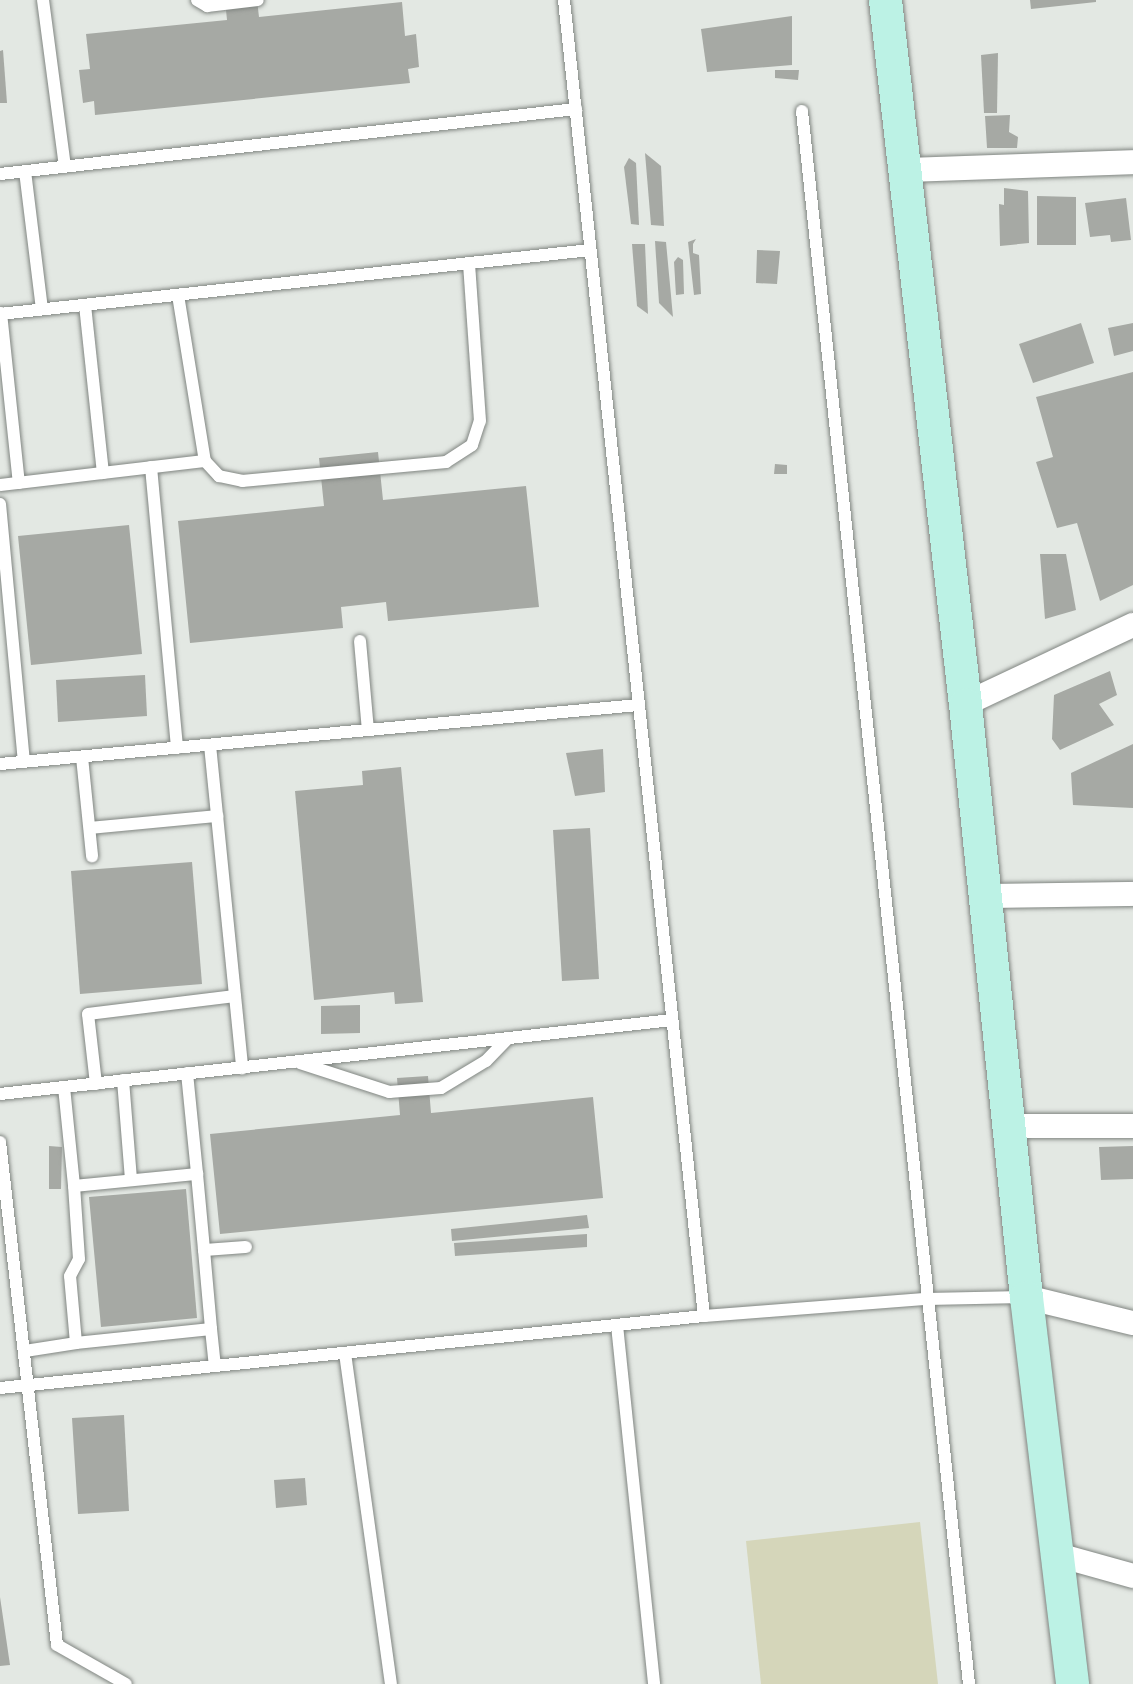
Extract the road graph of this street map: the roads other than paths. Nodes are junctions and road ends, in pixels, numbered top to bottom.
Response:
1 (43, 0) edge
2 (197, 0) edge
3 (258, 0) edge
4 (564, 0) edge
5 (885, 0) edge
6 (576, 109) junction
7 (802, 111) dead end
8 (1133, 162) edge
9 (65, 167) junction
10 (905, 170) junction
11 (26, 171) junction
12 (0, 174) edge
13 (590, 250) junction
14 (470, 263) junction
15 (178, 295) junction
16 (85, 305) junction
17 (42, 309) junction
18 (0, 313) edge
19 (205, 461) junction
20 (151, 467) junction
21 (102, 473) junction
22 (19, 483) junction
23 (0, 485) edge
24 (0, 504) edge
25 (1133, 625) edge
26 (360, 641) dead end
27 (965, 704) junction
28 (639, 705) junction
29 (368, 730) junction
30 (210, 745) junction
31 (177, 748) junction
32 (82, 756) junction
33 (24, 762) junction
34 (0, 764) edge
35 (217, 816) junction
36 (90, 828) junction
37 (92, 856) dead end
38 (1133, 894) edge
39 (983, 896) junction
40 (235, 996) junction
41 (672, 1020) junction
42 (508, 1038) junction
43 (297, 1062) junction
44 (242, 1068) junction
45 (187, 1073) junction
46 (123, 1080) junction
47 (96, 1084) junction
48 (64, 1087) junction
49 (0, 1094) edge
50 (1008, 1126) junction
51 (1133, 1126) edge
52 (0, 1142) edge
53 (197, 1174) junction
54 (131, 1180) junction
55 (74, 1186) junction
56 (246, 1247) dead end
57 (204, 1250) junction
58 (1026, 1297) junction
59 (927, 1299) junction
60 (704, 1316) junction
61 (1133, 1323) edge
62 (617, 1325) junction
63 (211, 1329) junction
64 (76, 1343) junction
65 (25, 1351) junction
66 (345, 1353) junction
67 (215, 1366) junction
68 (29, 1385) junction
69 (0, 1388) edge
70 (1058, 1555) junction
71 (1133, 1576) edge
72 (126, 1684) edge
73 (391, 1684) edge
74 (654, 1684) edge
75 (969, 1684) edge
76 (1072, 1684) edge

1 - 9 lane
2 - 3 lane
4 - 6 lane
5 - 10 street
6 - 9 lane
6 - 13 lane
7 - 59 lane
8 - 10 street
9 - 11 lane
10 - 27 street
11 - 12 lane
11 - 17 lane
13 - 14 lane
13 - 28 lane
14 - 15 lane
14 - 19 lane
15 - 16 lane
15 - 19 lane
16 - 17 lane
16 - 21 lane
17 - 18 lane
18 - 22 lane
19 - 20 lane
20 - 21 lane
20 - 31 lane
21 - 22 lane
22 - 23 lane
24 - 33 lane
25 - 27 street
26 - 29 lane
27 - 39 street
28 - 29 lane
28 - 41 lane
29 - 30 lane
30 - 31 lane
30 - 35 lane
31 - 32 lane
32 - 33 lane
32 - 36 lane
33 - 34 lane
35 - 36 lane
35 - 40 lane
36 - 37 lane
38 - 39 street
39 - 50 street
40 - 44 lane
40 - 47 lane
41 - 42 lane
41 - 60 lane
42 - 43 lane
42 - 43 lane
43 - 44 lane
44 - 45 lane
45 - 46 lane
45 - 53 lane
46 - 47 lane
46 - 54 lane
47 - 48 lane
48 - 49 lane
48 - 55 lane
50 - 51 street
50 - 58 street
52 - 65 lane
53 - 54 lane
53 - 57 lane
54 - 55 lane
55 - 64 lane
56 - 57 lane
57 - 63 lane
58 - 59 lane
58 - 61 street
58 - 70 street
59 - 60 lane
59 - 75 lane
60 - 62 lane
62 - 66 lane
62 - 74 lane
63 - 64 lane
63 - 67 lane
64 - 65 lane
65 - 68 lane
66 - 67 lane
66 - 73 lane
67 - 68 lane
68 - 69 lane
68 - 72 lane
70 - 71 street
70 - 76 street

